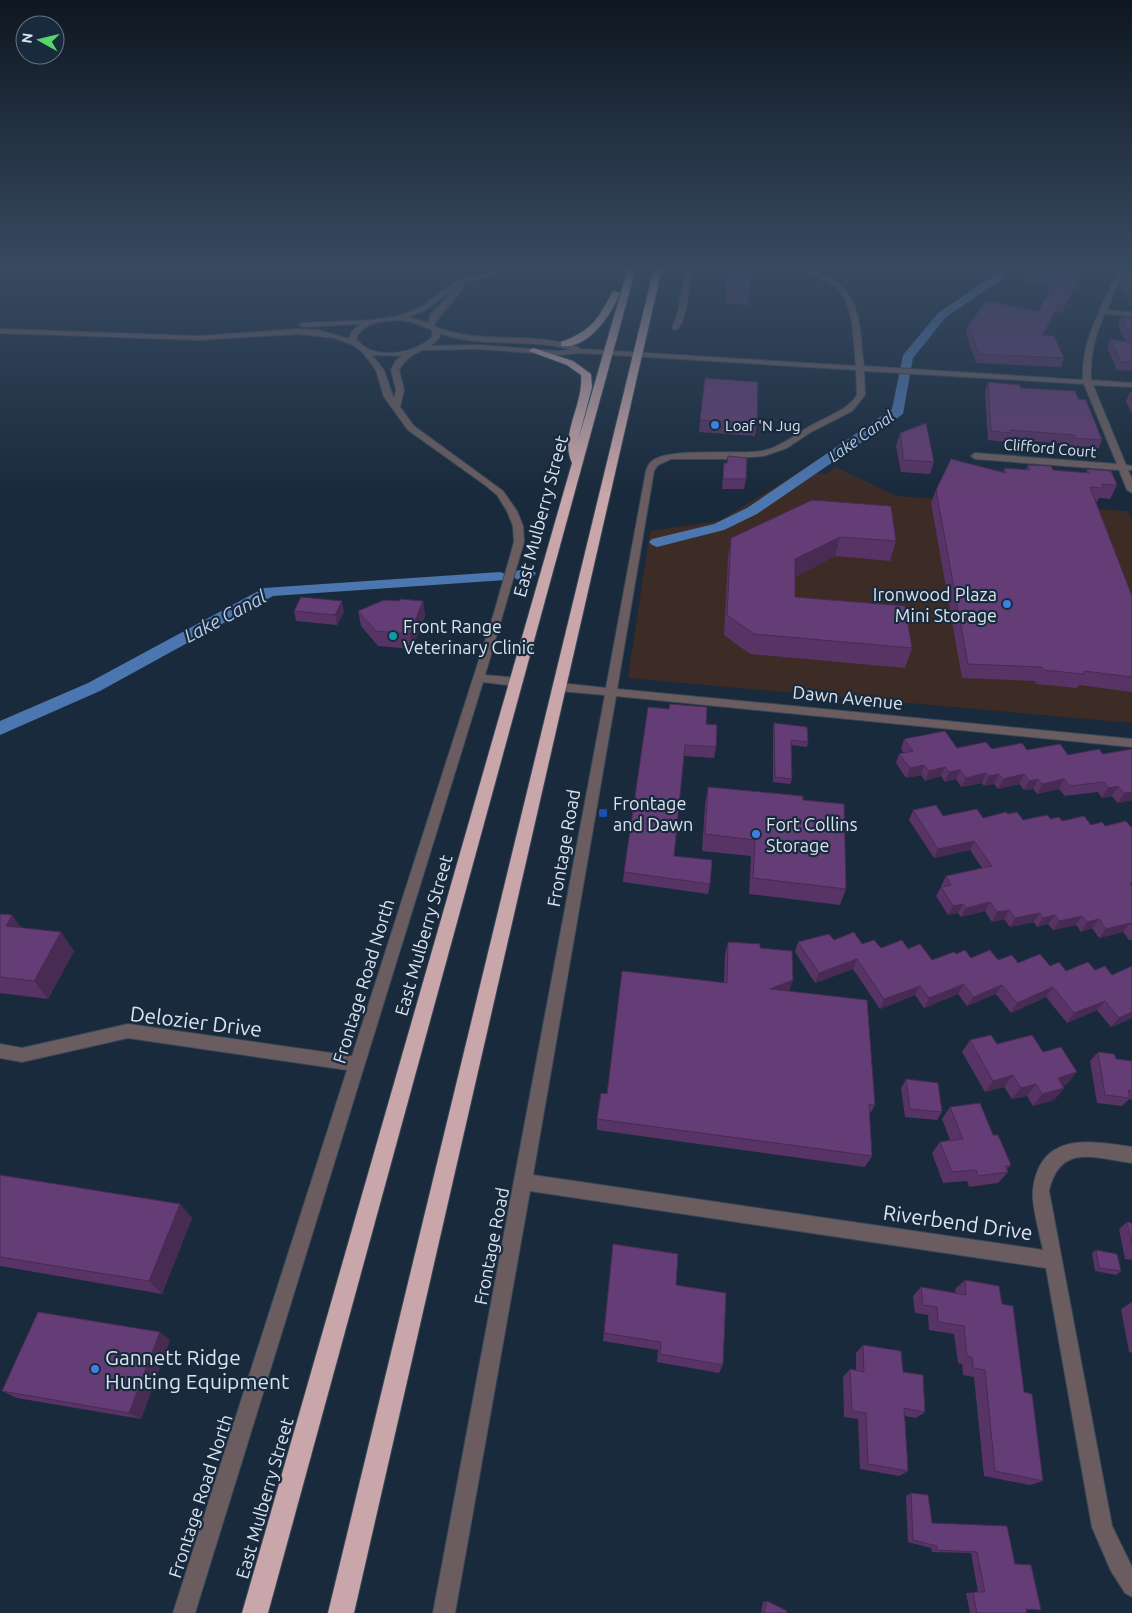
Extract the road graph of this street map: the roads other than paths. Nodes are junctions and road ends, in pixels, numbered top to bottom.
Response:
1 (353, 343) edge
2 (429, 343) edge
3 (552, 343) edge
4 (610, 343) edge
5 (640, 343) edge
6 (857, 343) edge
7 (1090, 343) edge
8 (564, 344) joint
9 (418, 350) junction
10 (365, 351) junction
11 (533, 351) junction
12 (582, 351) junction
13 (608, 352) junction
14 (638, 354) junction
15 (860, 368) junction
16 (1088, 381) junction
17 (1132, 385) edge
18 (396, 407) junction
19 (975, 456) dead end
20 (577, 467) junction
21 (1127, 468) edge
22 (1132, 490) edge
23 (478, 678) junction
24 (518, 682) junction
25 (560, 686) junction
26 (610, 691) junction
27 (1132, 743) edge
28 (0, 1052) edge
29 (358, 1064) junction
30 (1132, 1155) edge
31 (524, 1182) junction
32 (1052, 1260) junction
33 (1132, 1586) edge
34 (184, 1613) edge
35 (255, 1613) edge
36 (340, 1613) edge
37 (444, 1613) edge

1 - 10 street
2 - 9 street
3 - 8 street
4 - 13 highway, East Mulberry Street
5 - 14 highway
6 - 15 street, Frontage Road
7 - 16 street
8 - 12 street
9 - 10 street
9 - 11 street
9 - 18 street
10 - 18 street, Frontage Road North
11 - 12 street
11 - 20 highway
12 - 13 street
13 - 14 street
13 - 20 highway, East Mulberry Street
14 - 15 street
14 - 25 highway
15 - 16 street
15 - 26 street, Frontage Road
16 - 17 street
16 - 21 street
18 - 23 street, Frontage Road North
19 - 21 street, Clifford Court
20 - 24 highway, East Mulberry Street
21 - 22 street
23 - 24 street
23 - 29 street, Frontage Road North
24 - 35 highway, East Mulberry Street
25 - 26 street, Dawn Avenue
25 - 36 highway
26 - 27 street, Dawn Avenue
26 - 31 street, Frontage Road
28 - 29 street, Delozier Drive
29 - 34 street, Frontage Road North
30 - 32 street
31 - 32 street, Riverbend Drive
31 - 37 street, Frontage Road
32 - 33 street

